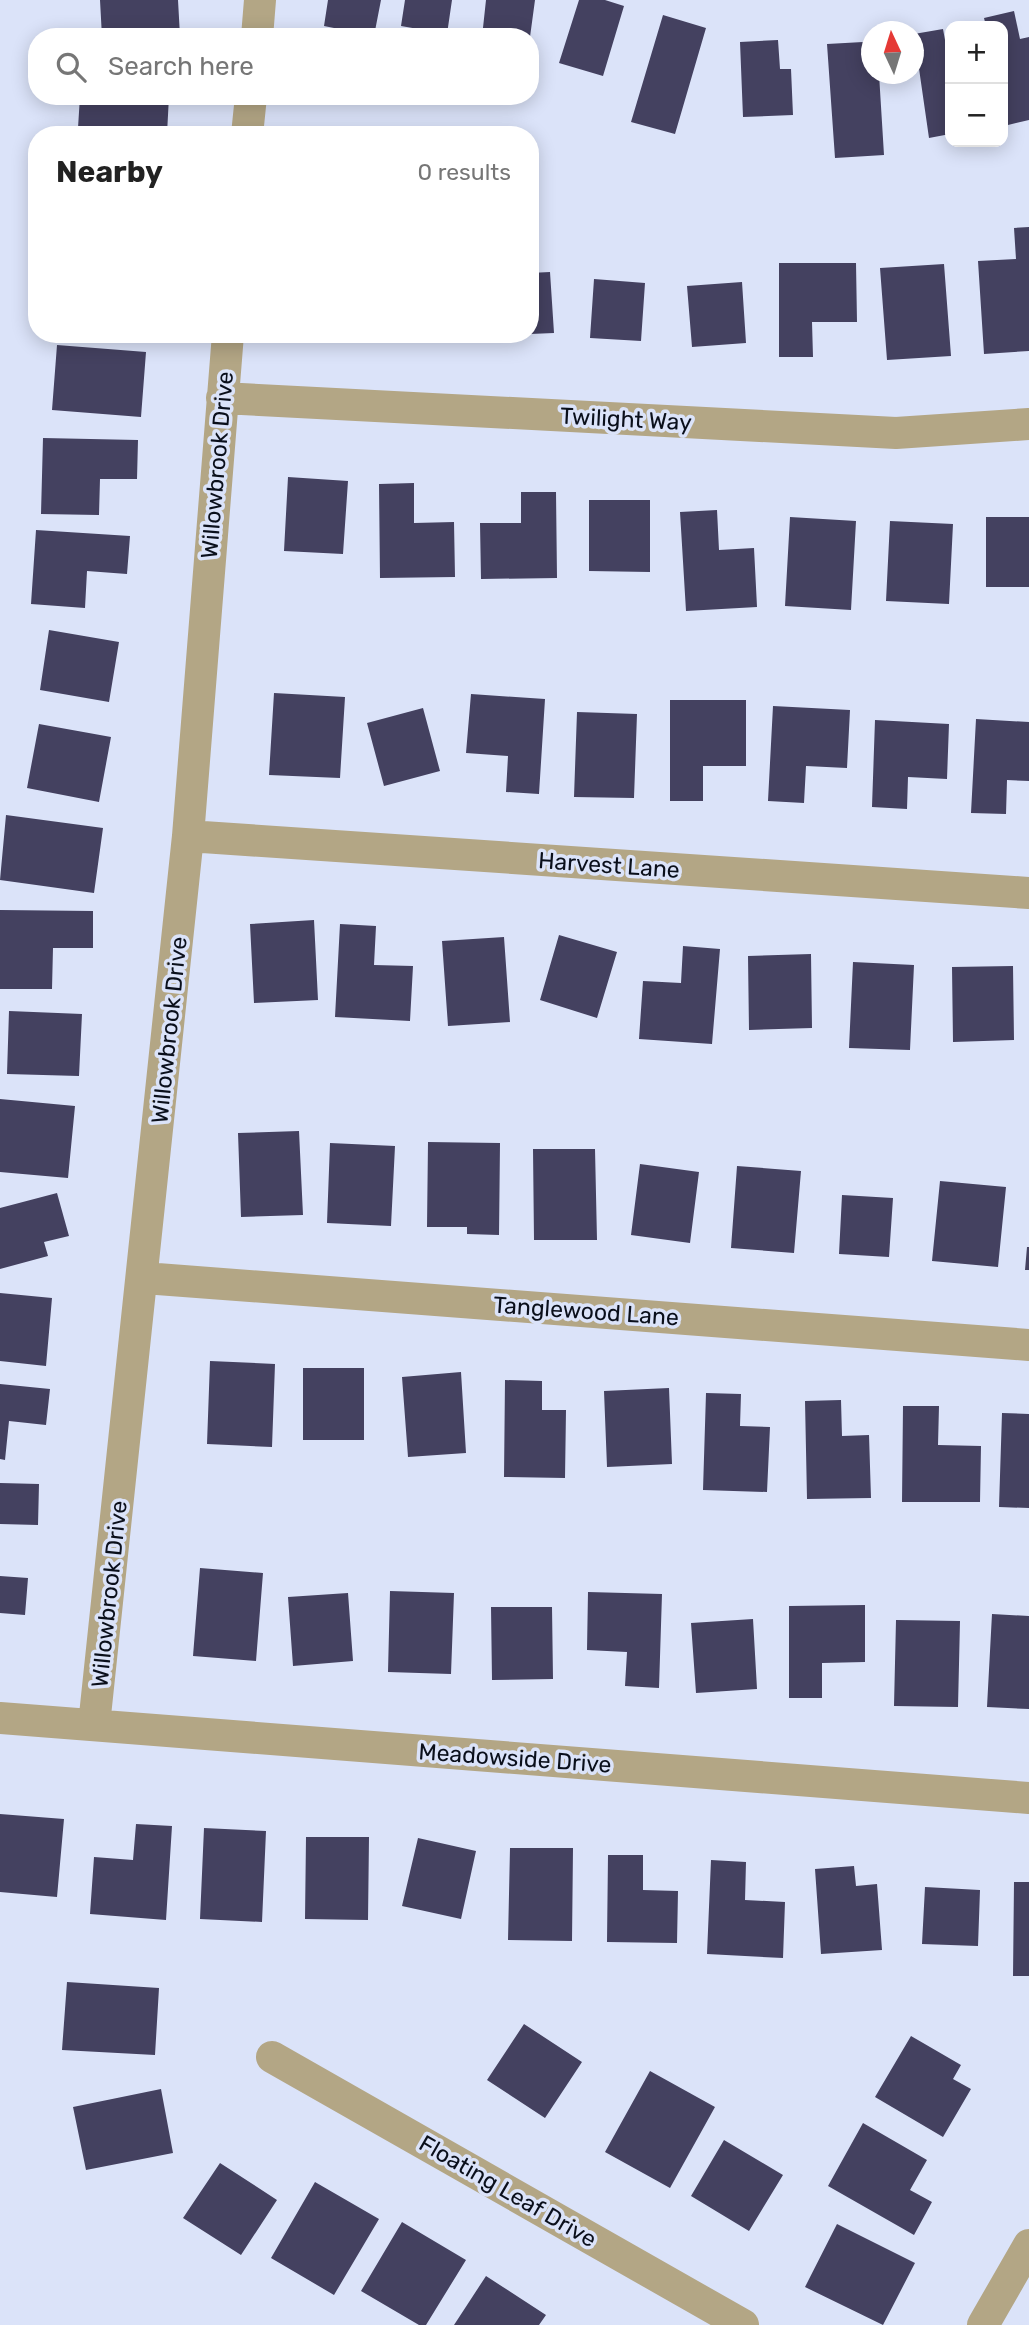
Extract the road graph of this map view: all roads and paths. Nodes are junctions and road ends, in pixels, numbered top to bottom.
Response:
1 (260, 0) edge
2 (258, 28) edge
3 (250, 105) edge
4 (248, 126) edge
5 (227, 343) edge
6 (222, 398) junction
7 (1029, 424) edge
8 (188, 836) junction
9 (1029, 893) edge
10 (144, 1278) junction
11 (1029, 1345) edge
12 (0, 1718) edge
13 (94, 1725) junction
14 (1029, 1798) edge
15 (272, 2057) dead end
16 (1029, 2245) edge
17 (743, 2325) edge
18 (983, 2325) edge

1 - 2 street
3 - 4 street
5 - 6 street, Willowbrook Drive
6 - 7 street, Twilight Way
6 - 8 street, Willowbrook Drive
8 - 9 street, Harvest Lane
8 - 10 street, Willowbrook Drive
10 - 11 street, Tanglewood Lane
10 - 13 street, Willowbrook Drive
12 - 13 street, Meadowside Drive
13 - 14 street, Meadowside Drive
15 - 17 street, Floating Leaf Drive
16 - 18 street

